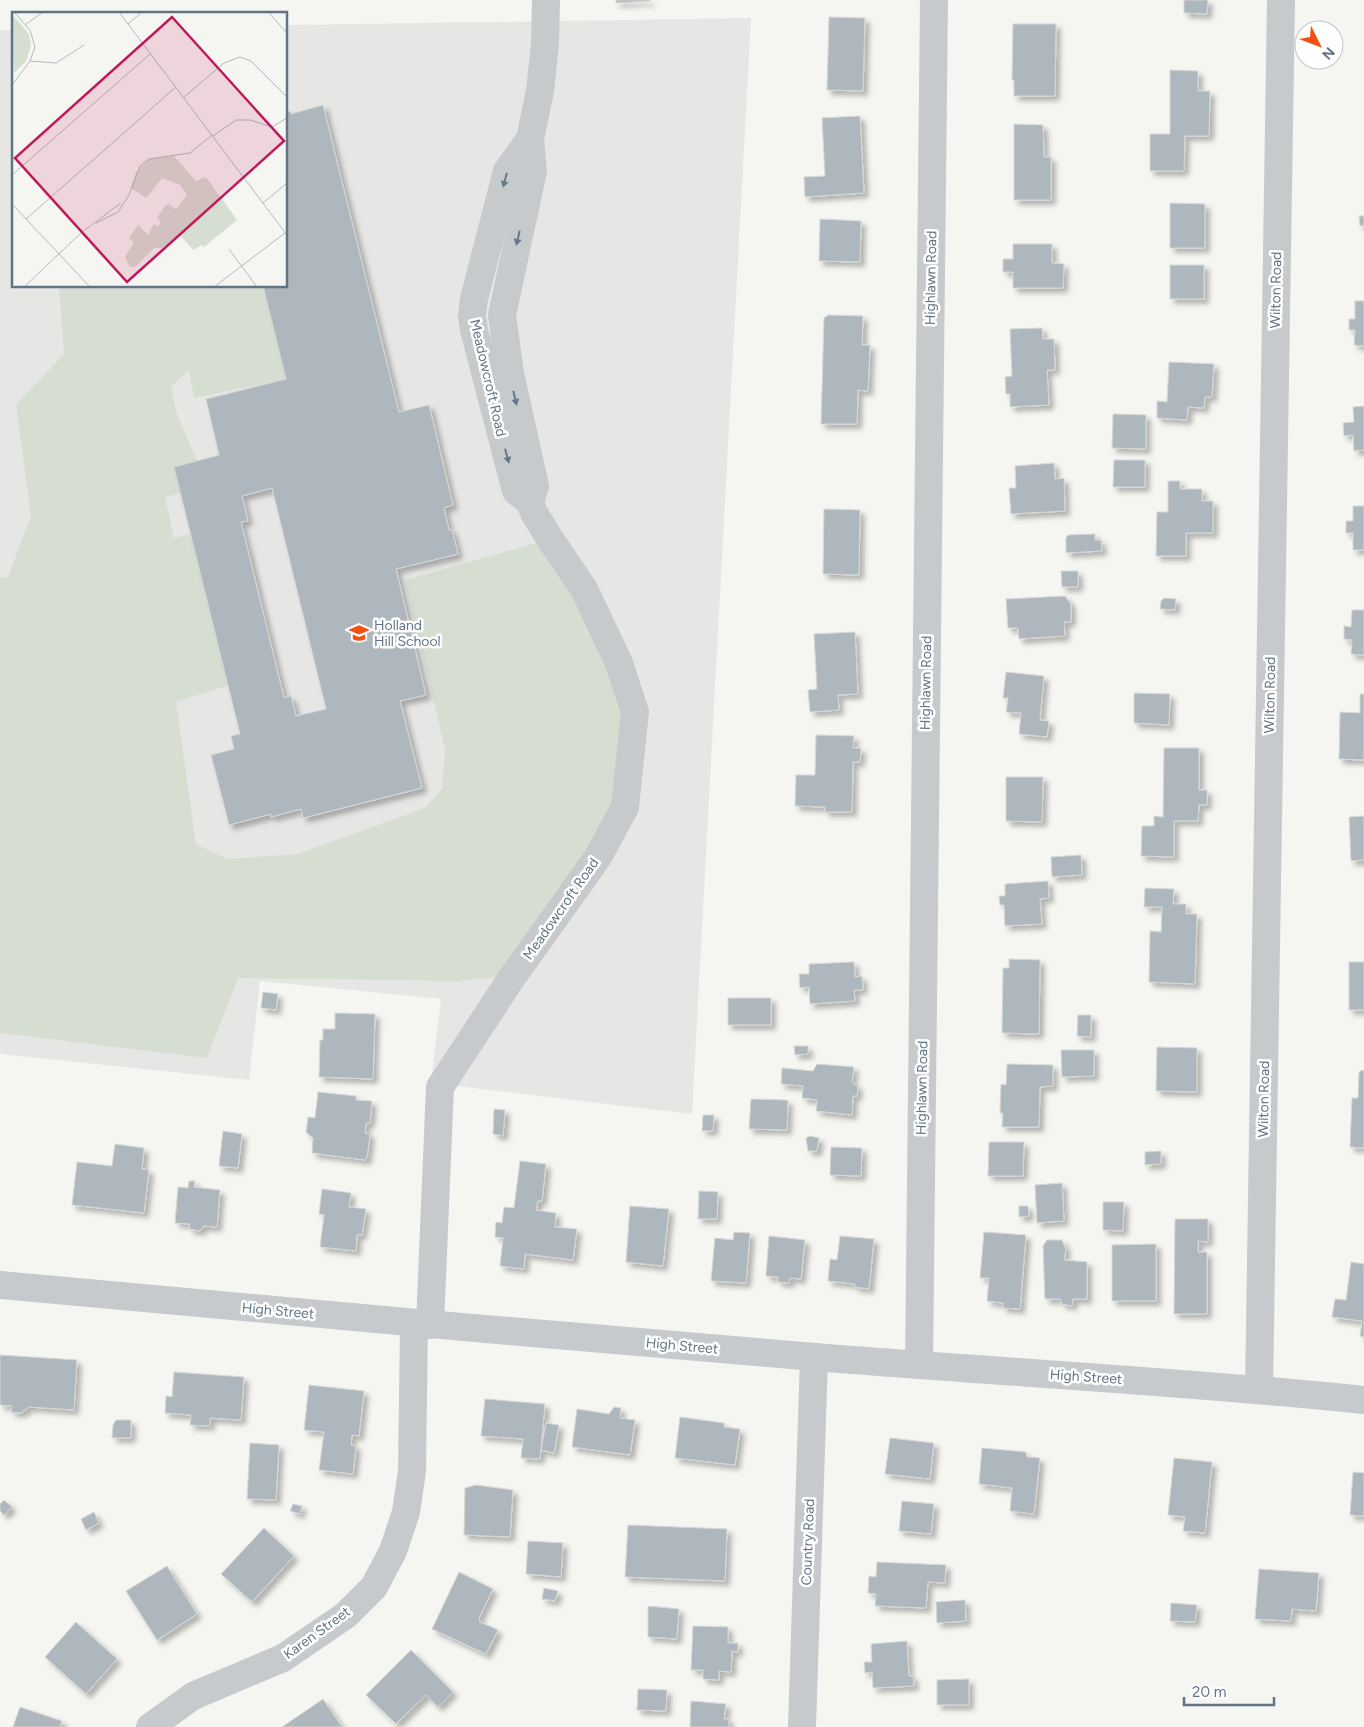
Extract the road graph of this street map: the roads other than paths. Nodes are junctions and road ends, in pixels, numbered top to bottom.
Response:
1 (546, 0) edge
2 (934, 0) edge
3 (1281, 0) edge
4 (0, 1285) edge
5 (422, 1324) junction
6 (814, 1357) junction
7 (919, 1365) junction
8 (1259, 1389) junction
9 (1364, 1400) edge
10 (150, 1727) edge
11 (802, 1727) edge

1 -> 5 street, Meadowcroft Road
2 - 7 street, Highlawn Road
3 - 8 street, Wilton Road
4 - 5 street, High Street
5 - 6 street, High Street
5 - 10 street, Karen Street
6 - 7 street, High Street
6 - 11 street, Country Road
7 - 8 street, High Street
8 - 9 street, High Street

